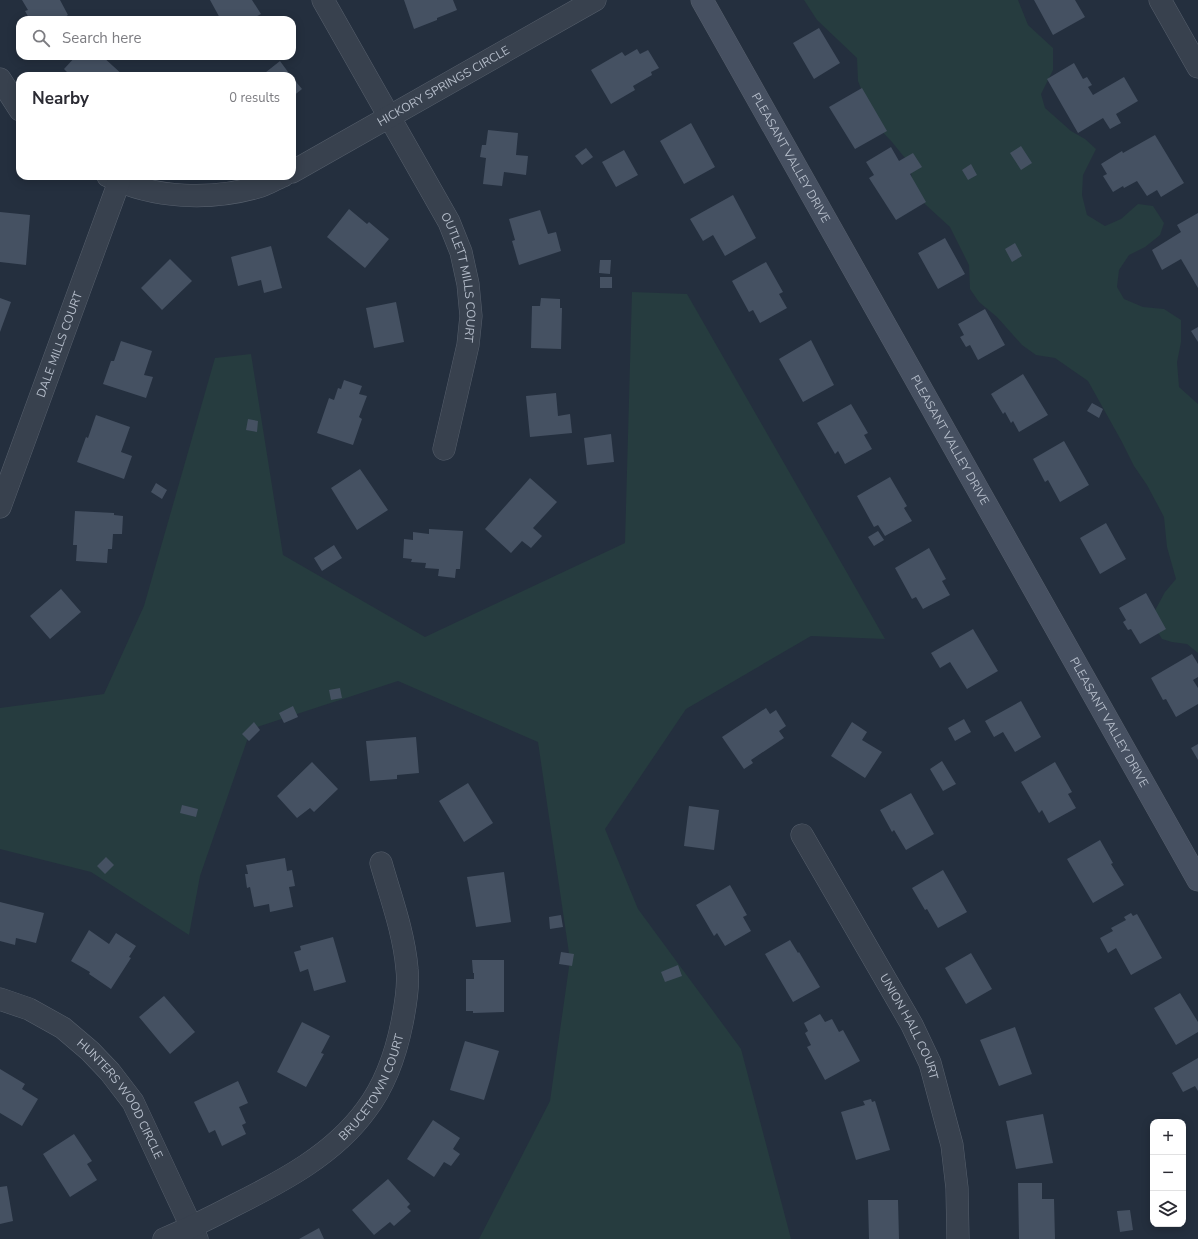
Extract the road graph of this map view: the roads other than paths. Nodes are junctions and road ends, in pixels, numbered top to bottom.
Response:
1 (323, 0) edge
2 (594, 0) edge
3 (702, 0) edge
4 (1160, 0) edge
5 (1198, 67) edge
6 (0, 79) edge
7 (16, 104) edge
8 (390, 117) junction
9 (296, 170) edge
10 (113, 180) edge
11 (116, 180) edge
12 (274, 180) edge
13 (444, 450) dead end
14 (0, 507) edge
15 (802, 835) dead end
16 (381, 864) dead end
17 (1198, 880) edge
18 (0, 999) edge
19 (194, 1233) edge
20 (164, 1239) edge
21 (958, 1239) edge

1 - 8 street, OUTLETT MILLS COURT
2 - 8 street, HICKORY SPRINGS CIRCLE
3 - 17 street, PLEASANT VALLEY DRIVE
4 - 5 street
6 - 7 street
8 - 9 street, HICKORY SPRINGS CIRCLE
8 - 13 street, OUTLETT MILLS COURT
10 - 14 street, DALE MILLS COURT
11 - 12 street
15 - 21 street, UNION HALL COURT
16 - 19 street, BRUCETOWN COURT
18 - 19 street, HUNTERS WOOD CIRCLE
19 - 20 street, BRUCETOWN COURT

